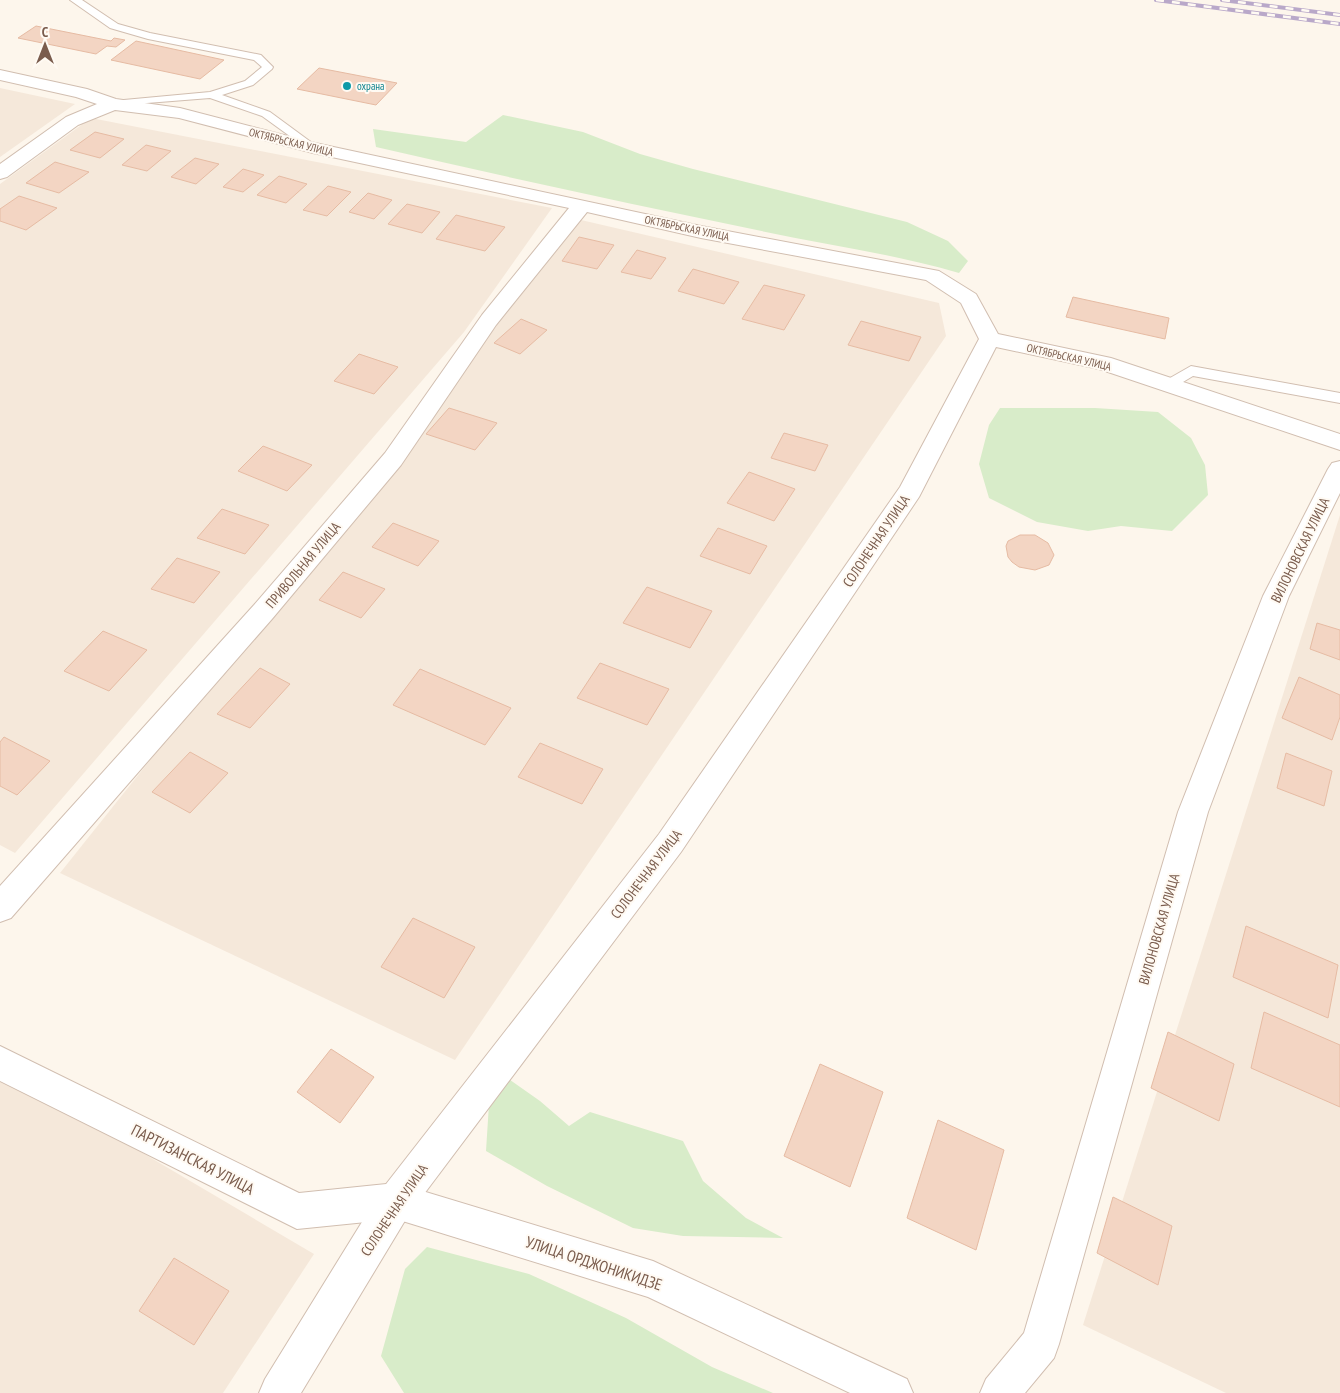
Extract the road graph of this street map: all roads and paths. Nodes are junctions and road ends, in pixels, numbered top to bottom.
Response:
1 (75, 0) edge
2 (0, 75) edge
3 (211, 95) junction
4 (113, 104) junction
5 (314, 148) junction
6 (0, 173) edge
7 (582, 205) junction
8 (990, 339) junction
9 (1168, 384) junction
10 (1340, 398) edge
11 (1340, 442) edge
12 (1340, 469) edge
13 (0, 908) edge
14 (0, 1063) edge
15 (396, 1201) junction
16 (279, 1393) edge
17 (893, 1393) edge
18 (1000, 1393) edge

1 - 3 lane
2 - 4 street, ОКТЯБРЬСКАЯ УЛИЦА
3 - 4 lane
3 - 5 lane
4 - 5 street, ОКТЯБРЬСКАЯ УЛИЦА
4 - 6 street
5 - 7 street, ОКТЯБРЬСКАЯ УЛИЦА
7 - 8 street, ОКТЯБРЬСКАЯ УЛИЦА
7 - 13 street, ПРИВОЛЬНАЯ УЛИЦА
8 - 9 street, ОКТЯБРЬСКАЯ УЛИЦА
8 - 15 street, СОЛОНЕЧНАЯ УЛИЦА
9 - 10 lane
9 - 11 street, ОКТЯБРЬСКАЯ УЛИЦА
12 - 18 street, ВИЛОНОВСКАЯ УЛИЦА
14 - 15 street, ПАРТИЗАНСКАЯ УЛИЦА
15 - 16 street, СОЛОНЕЧНАЯ УЛИЦА
15 - 17 street, УЛИЦА ОРДЖОНИКИДЗЕ

